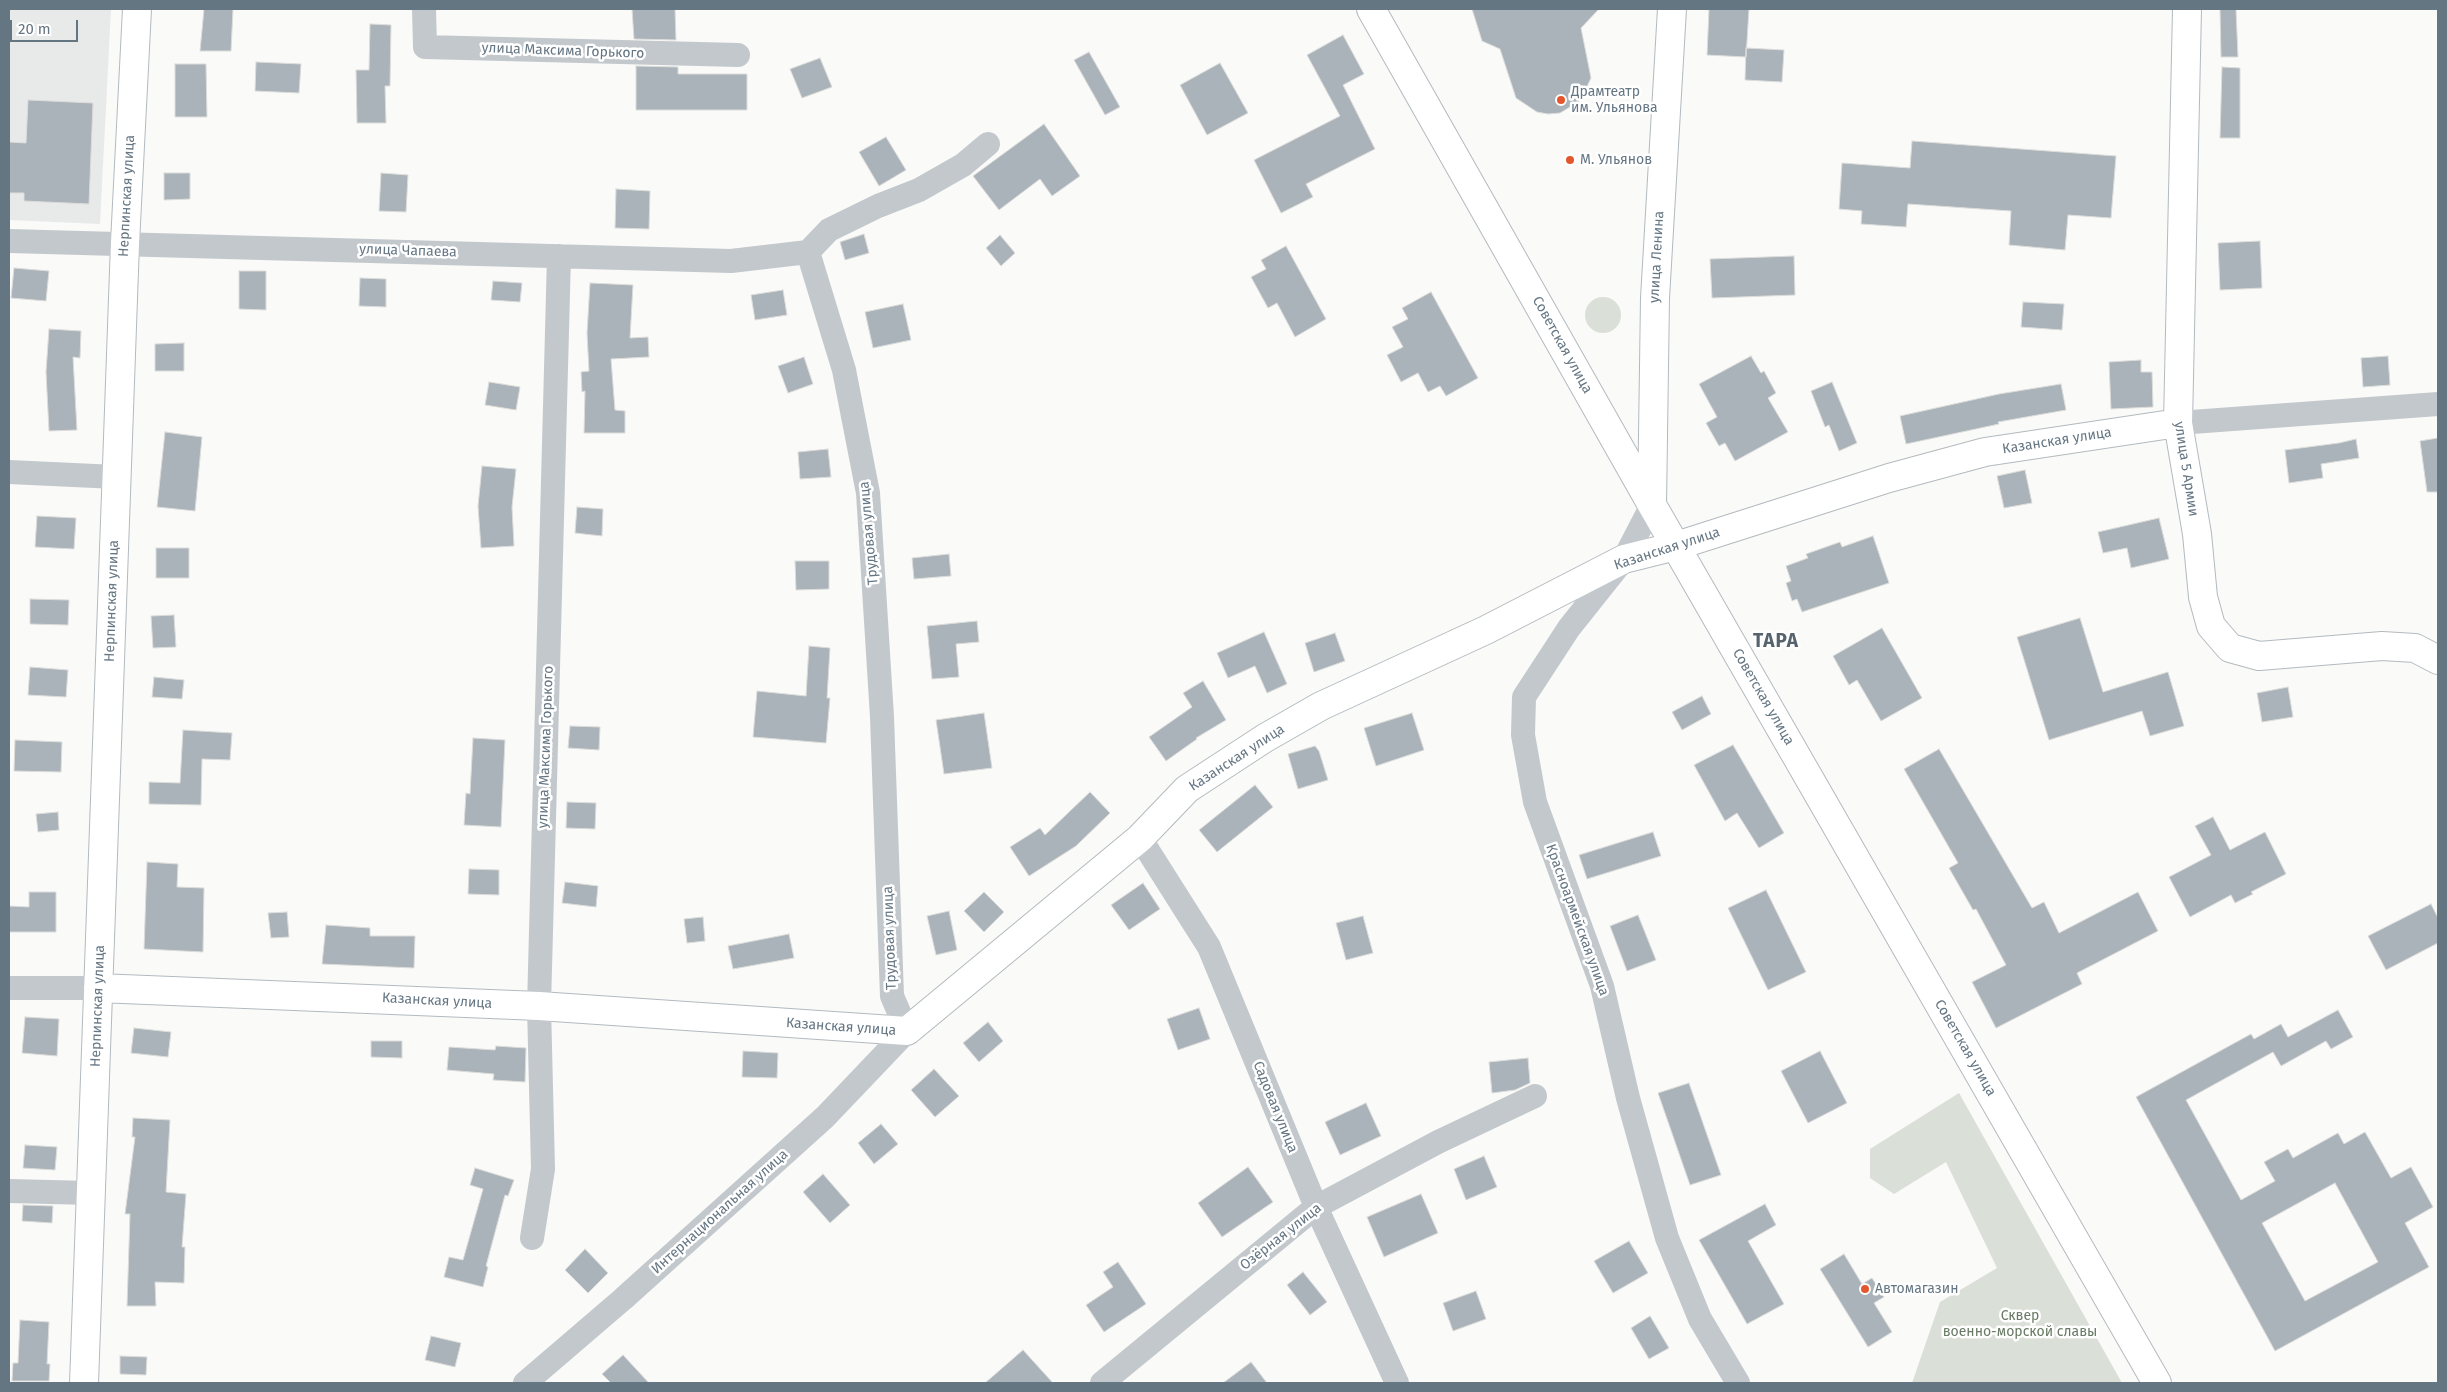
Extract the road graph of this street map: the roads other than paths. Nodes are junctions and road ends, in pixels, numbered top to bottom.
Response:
1 (137, 9) edge
2 (424, 9) edge
3 (1371, 9) edge
4 (1672, 9) edge
5 (2187, 9) edge
6 (738, 55) dead end
7 (988, 144) dead end
8 (9, 241) edge
9 (125, 243) junction
10 (808, 252) junction
11 (559, 256) junction
12 (2438, 404) edge
13 (2178, 423) junction
14 (9, 472) edge
15 (116, 477) junction
16 (1652, 505) junction
17 (1676, 546) junction
18 (1624, 559) junction
19 (2438, 660) edge
20 (1140, 838) junction
21 (9, 988) edge
22 (98, 988) junction
23 (539, 1006) junction
24 (906, 1031) junction
25 (1535, 1096) dead end
26 (9, 1191) edge
27 (91, 1193) junction
28 (1316, 1207) junction
29 (532, 1238) dead end
30 (84, 1383) edge
31 (525, 1383) edge
32 (1102, 1383) edge
33 (1397, 1383) edge
34 (1738, 1383) edge
35 (2158, 1383) edge

1 - 9 main road, Нерпинская улица
2 - 6 street, улица Максима Горького
3 - 16 main road, Советская улица
4 - 16 main road, улица Ленина
5 - 13 main road, улица 5 Армии
7 - 10 street
8 - 9 street, улица Чапаева
9 - 11 street, улица Чапаева
9 - 15 main road, Нерпинская улица
10 - 11 street, улица Чапаева
10 - 24 street, Трудовая улица
11 - 23 street, улица Максима Горького
12 - 13 street, Казанская улица
13 - 17 main road, Казанская улица
13 - 19 main road, улица 5 Армии
14 - 15 street
15 - 22 main road, Нерпинская улица
16 - 17 main road, Советская улица
16 - 18 street, Красноармейская улица
17 - 18 main road, Казанская улица
17 - 35 main road, Советская улица
18 - 20 main road, Казанская улица
18 - 34 street, Красноармейская улица
20 - 24 main road, Казанская улица
20 - 28 street, Садовая улица
21 - 22 street, Казанская улица
22 - 23 main road, Казанская улица
22 - 27 main road, Нерпинская улица
23 - 24 main road, Казанская улица
23 - 29 street, улица Максима Горького
24 - 31 street, Интернациональная улица
25 - 28 street, Озёрная улица
26 - 27 street
27 - 30 main road, Нерпинская улица
28 - 32 street, Озёрная улица
28 - 33 street, Садовая улица

